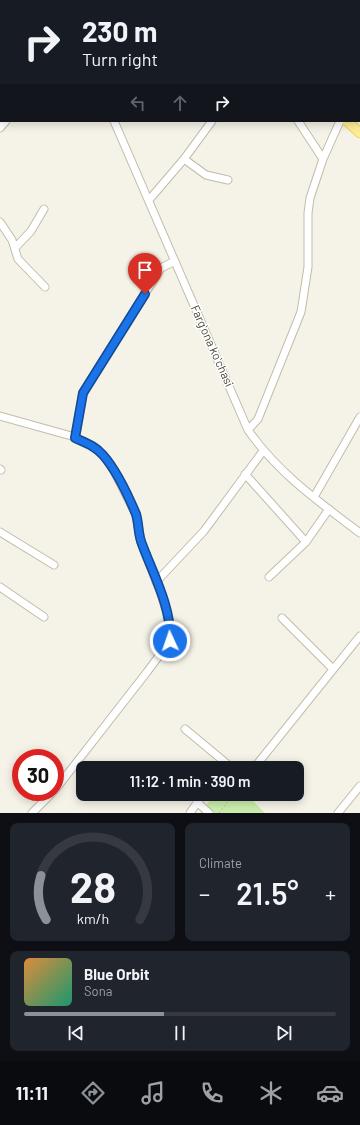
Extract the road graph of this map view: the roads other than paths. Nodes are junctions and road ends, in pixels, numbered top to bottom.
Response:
1 (114, 122) edge
2 (211, 122) edge
3 (299, 122) edge
4 (340, 122) edge
5 (348, 122) edge
6 (360, 132) edge
7 (184, 159) junction
8 (323, 159) junction
9 (228, 180) dead end
10 (149, 200) junction
11 (44, 209) dead end
12 (0, 222) edge
13 (15, 248) junction
14 (175, 261) junction
15 (46, 287) dead end
16 (0, 416) edge
17 (360, 417) edge
18 (248, 430) junction
19 (75, 438) junction
20 (263, 451) junction
21 (245, 474) junction
22 (314, 498) junction
23 (329, 509) junction
24 (0, 532) edge
25 (360, 533) edge
26 (306, 542) junction
27 (54, 565) dead end
28 (269, 577) dead end
29 (156, 582) junction
30 (0, 587) edge
31 (44, 617) dead end
32 (282, 618) dead end
33 (360, 636) edge
34 (333, 670) junction
35 (185, 729) dead end
36 (219, 761) edge
37 (260, 761) edge
38 (64, 778) edge
39 (360, 786) edge
40 (44, 801) edge
41 (197, 802) joint
42 (32, 813) edge
43 (190, 813) edge
44 (209, 813) edge
45 (338, 813) edge

1 - 10 street, Fargʻona koʻchasi
2 - 7 street
3 - 8 street
4 - 8 street
5 - 6 main road
7 - 9 street
7 - 10 street
8 - 18 street
10 - 14 street, Fargʻona koʻchasi
11 - 13 street
12 - 13 street
13 - 15 street
14 - 18 street, Fargʻona koʻchasi
14 - 19 street
16 - 19 street
17 - 22 street
18 - 20 street, Fargʻona koʻchasi
19 - 29 street
20 - 21 street
20 - 22 street, Fargʻona koʻchasi
21 - 26 street
21 - 29 street
22 - 23 street, Fargʻona koʻchasi
23 - 25 street, Fargʻona koʻchasi
23 - 26 street
24 - 27 street
26 - 28 street
29 - 38 street
30 - 31 street
32 - 34 street
33 - 34 street
34 - 37 street
35 - 36 street
39 - 45 street
40 - 42 street
41 - 43 street
41 - 44 street

